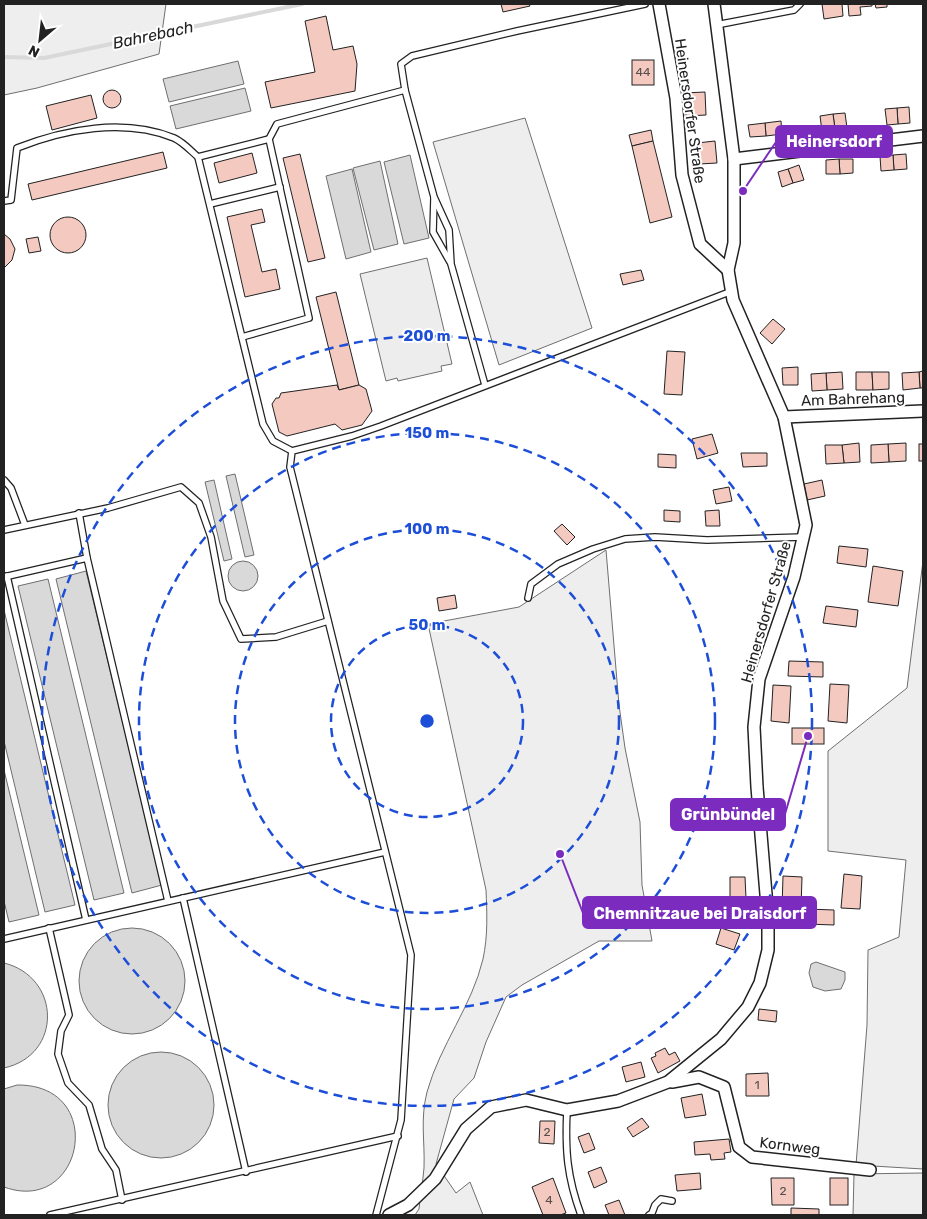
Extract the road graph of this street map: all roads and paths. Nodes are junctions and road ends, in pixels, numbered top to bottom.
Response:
1 (645, 4) edge
2 (659, 4) edge
3 (714, 4) edge
4 (800, 4) edge
5 (716, 25) junction
6 (405, 90) junction
7 (923, 136) edge
8 (269, 139) junction
9 (198, 157) junction
10 (734, 158) junction
11 (280, 188) junction
12 (434, 197) junction
13 (4, 201) edge
14 (210, 204) junction
15 (452, 264) junction
16 (728, 270) junction
17 (732, 292) junction
18 (242, 337) junction
19 (485, 386) junction
20 (923, 411) edge
21 (784, 416) junction
22 (292, 451) junction
23 (4, 480) edge
24 (78, 513) junction
25 (26, 525) junction
26 (4, 530) edge
27 (804, 536) junction
28 (87, 558) junction
29 (5, 577) edge
30 (528, 598) dead end
31 (328, 621) junction
32 (385, 852) junction
33 (183, 898) junction
34 (168, 901) junction
35 (86, 920) junction
36 (49, 928) junction
37 (4, 939) edge
38 (672, 1081) junction
39 (567, 1110) junction
40 (398, 1136) junction
41 (870, 1170) dead end
42 (246, 1172) junction
43 (122, 1200) junction
44 (672, 1200) dead end
45 (50, 1215) edge
46 (376, 1215) edge
47 (389, 1215) edge
48 (581, 1215) edge
49 (649, 1215) edge

1 - 6 lane
2 - 16 street, Heinersdorfer Straße
3 - 5 street, Heinersdorfer Straße
4 - 5 lane
5 - 10 street, Heinersdorfer Straße
6 - 8 lane
6 - 12 lane
7 - 10 street
8 - 9 lane
8 - 11 lane
9 - 13 lane
9 - 14 lane
10 - 16 street, Heinersdorfer Straße
11 - 14 lane
11 - 18 lane
12 - 15 lane
12 - 15 lane
14 - 18 lane
15 - 19 lane
16 - 17 street, Heinersdorfer Straße
17 - 19 lane
17 - 21 street, Heinersdorfer Straße
18 - 22 lane
19 - 22 lane
20 - 21 street, Am Bahrehang
21 - 27 street, Heinersdorfer Straße
22 - 31 lane
23 - 25 lane
24 - 25 lane
24 - 28 lane
24 - 31 lane
25 - 26 lane
27 - 30 lane
27 - 38 street, Heinersdorfer Straße
28 - 29 lane
28 - 34 lane
29 - 35 lane
31 - 32 lane
32 - 33 lane
32 - 40 lane
33 - 34 lane
33 - 42 lane
34 - 35 lane
35 - 36 lane
36 - 37 lane
36 - 43 lane
38 - 39 street, Heinersdorfer Straße
38 - 41 street, Kornweg
39 - 47 street, Heinersdorfer Straße
39 - 48 lane
40 - 42 lane
40 - 46 lane
42 - 43 lane
43 - 45 lane
44 - 49 lane

